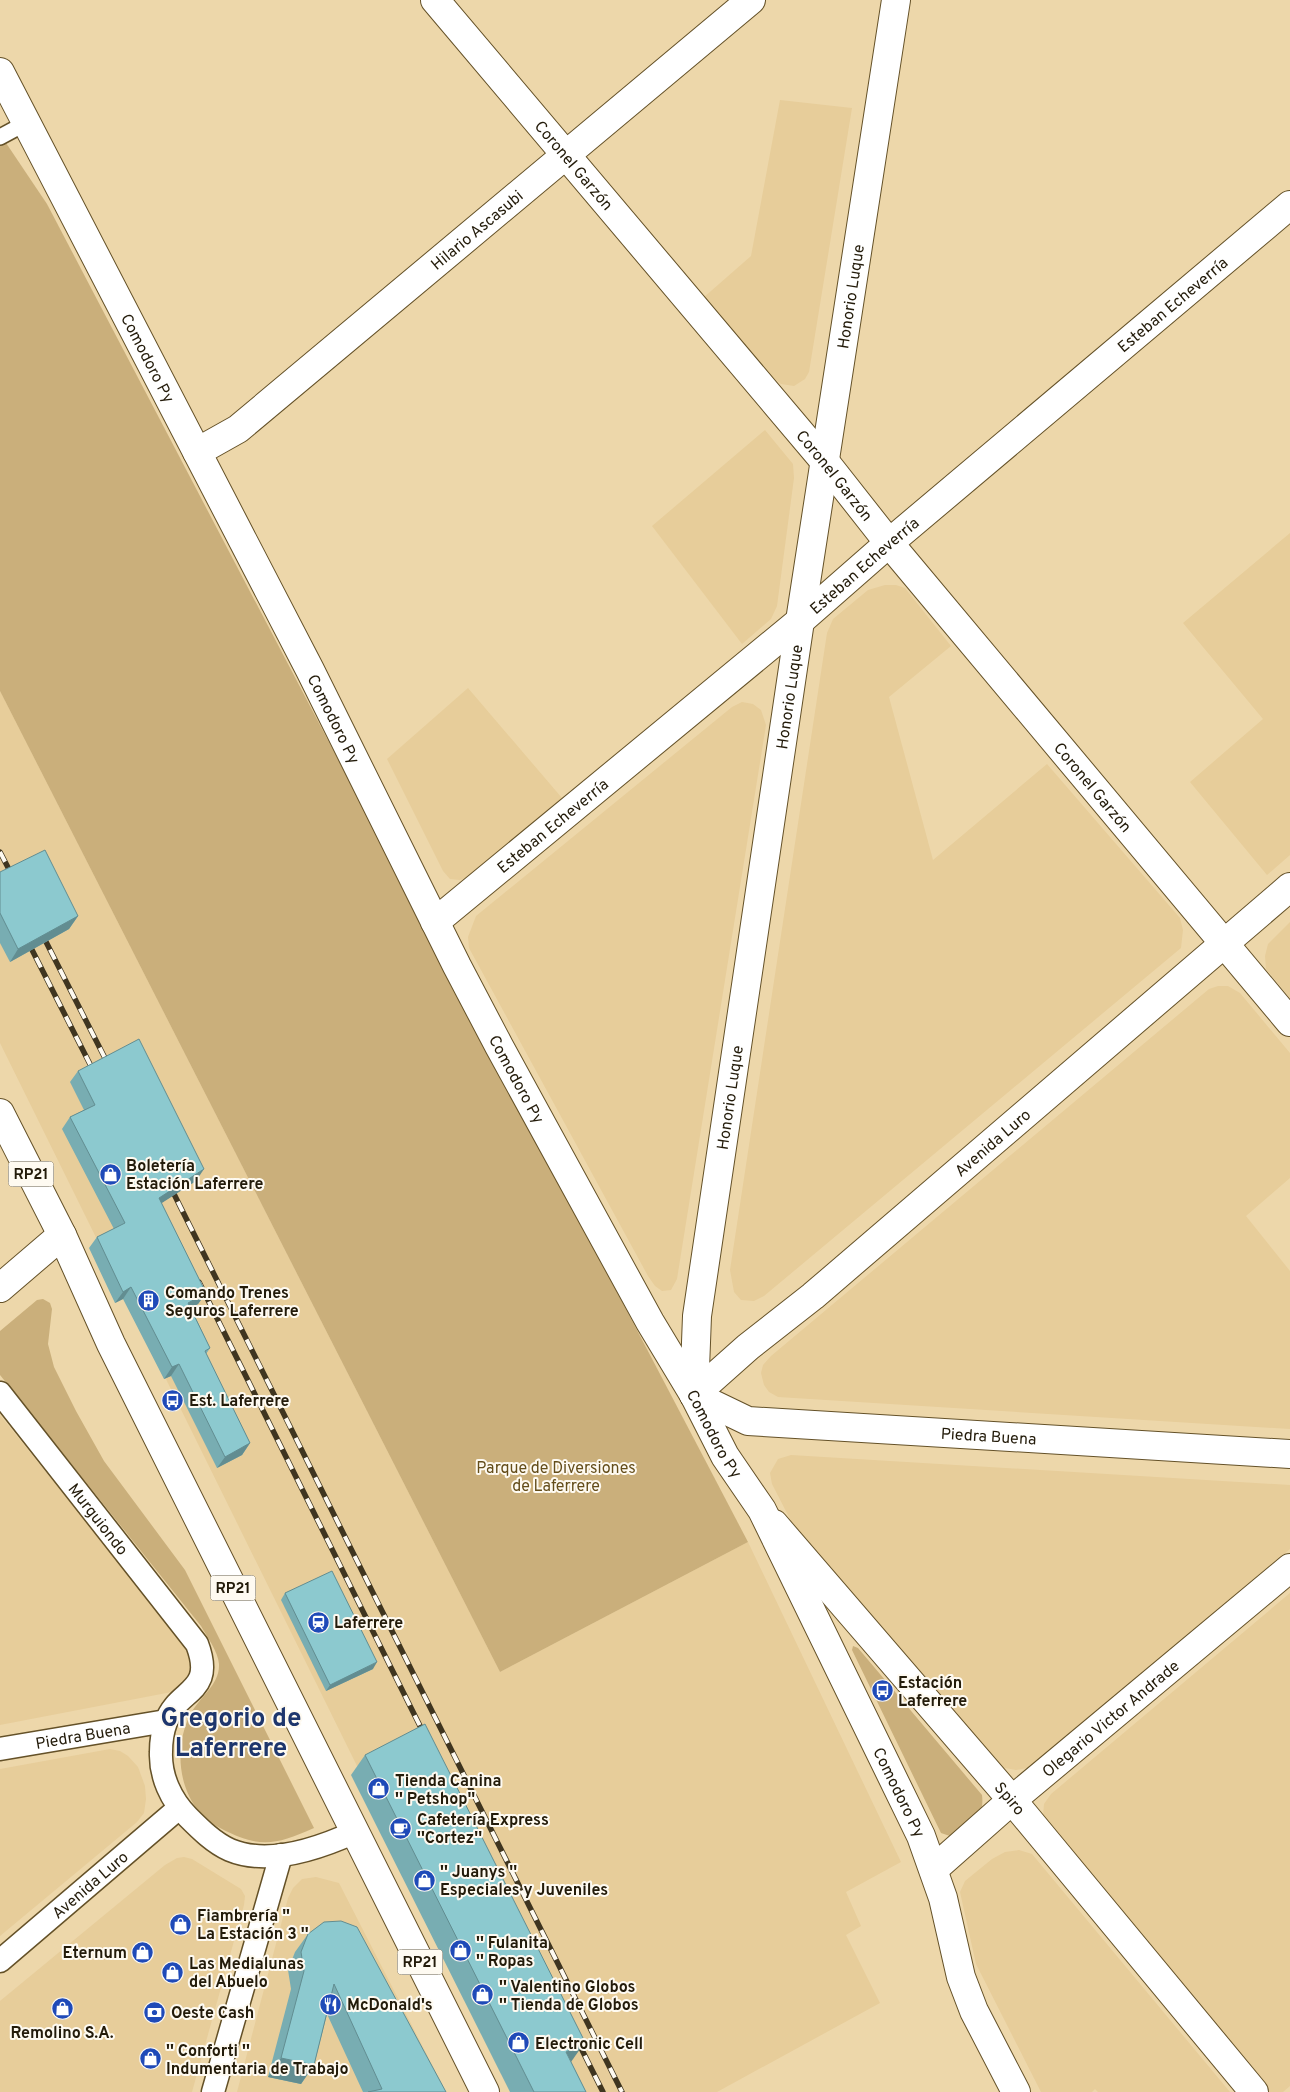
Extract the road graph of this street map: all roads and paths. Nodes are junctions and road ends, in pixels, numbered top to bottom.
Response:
1 (435, 0) edge
2 (751, 0) edge
3 (896, 0) edge
4 (0, 72) edge
5 (26, 123) junction
6 (0, 137) edge
7 (567, 156) junction
8 (1290, 205) edge
9 (197, 452) junction
10 (826, 463) junction
11 (889, 544) junction
12 (800, 621) junction
13 (1290, 887) edge
14 (435, 922) junction
15 (1224, 942) junction
16 (1290, 1022) edge
17 (0, 1113) edge
18 (62, 1235) junction
19 (0, 1288) edge
20 (0, 1393) edge
21 (694, 1395) junction
22 (1290, 1454) edge
23 (762, 1510) junction
24 (1290, 1568) edge
25 (166, 1721) junction
26 (0, 1750) edge
27 (1012, 1800) junction
28 (179, 1808) junction
29 (355, 1832) junction
30 (281, 1855) junction
31 (934, 1870) junction
32 (0, 1961) edge
33 (213, 2092) edge
34 (485, 2092) edge
35 (1016, 2092) edge
36 (1254, 2092) edge

1 - 7 street, Coronel Garzón
2 - 7 street, Hilario Ascasubi
3 - 10 street, Honorio Luque
4 - 5 street, Comodoro Py
5 - 6 lane
5 - 9 street, Comodoro Py
7 - 9 street, Hilario Ascasubi
7 - 10 street, Coronel Garzón
8 - 11 street, Esteban Echeverría
9 - 14 street, Comodoro Py
10 - 11 street, Coronel Garzón
10 - 12 street, Honorio Luque
11 - 12 street, Esteban Echeverría
11 - 15 street, Coronel Garzón
12 - 14 street, Esteban Echeverría
12 - 21 street, Honorio Luque
13 - 15 street, Avenida Luro
14 - 21 street, Comodoro Py
15 - 16 street, Coronel Garzón
15 - 21 street, Avenida Luro
17 - 18 street, RP21
18 - 19 street
18 - 29 street, RP21
20 - 25 street, Murguiondo
21 - 22 street, Piedra Buena
21 - 23 street, Comodoro Py
23 - 27 street, Spiro
23 - 31 street, Comodoro Py
24 - 27 street, Olegario Victor Andrade
25 - 26 street, Piedra Buena
25 - 28 street
27 - 31 street, Olegario Victor Andrade
27 - 36 street, Spiro
28 - 30 street
28 - 32 street, Avenida Luro
29 - 30 street
29 - 34 street, RP21
30 - 33 street
31 - 35 street, Comodoro Py

